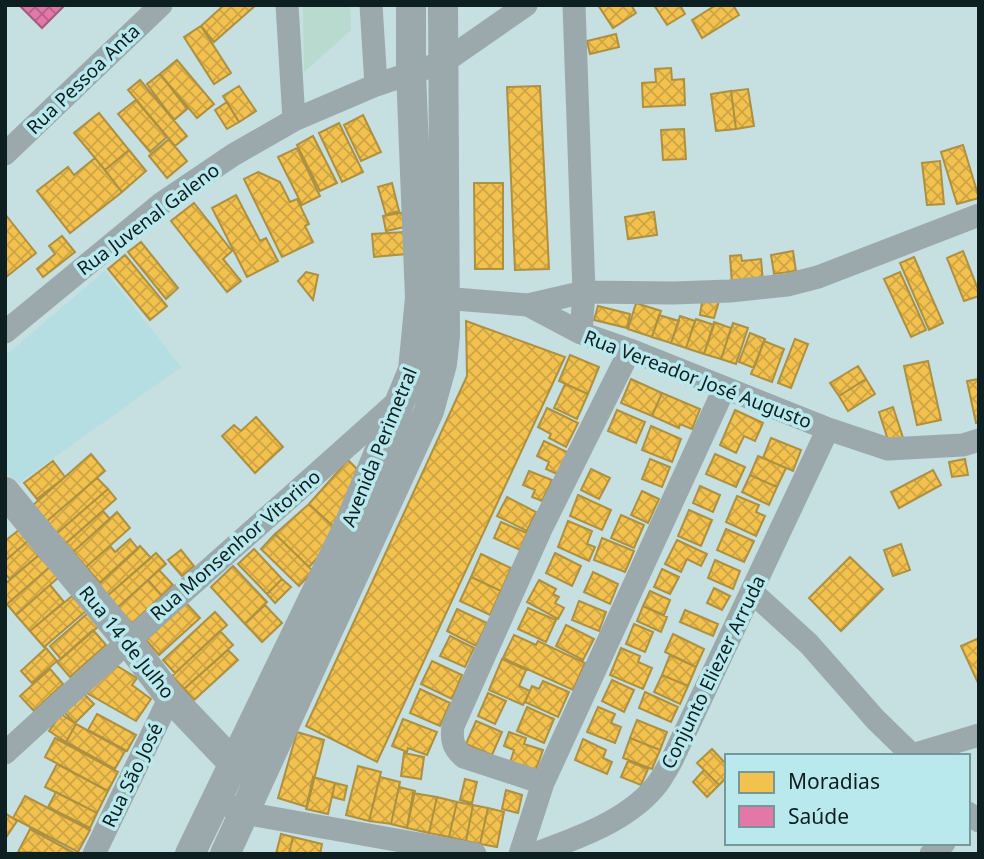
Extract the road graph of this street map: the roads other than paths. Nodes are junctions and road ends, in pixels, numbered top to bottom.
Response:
1 (161, 5) edge
2 (287, 5) edge
3 (371, 5) edge
4 (411, 5) edge
5 (443, 5) edge
6 (526, 5) edge
7 (574, 5) edge
8 (444, 62) junction
9 (411, 72) junction
10 (376, 85) junction
11 (293, 120) junction
12 (5, 154) edge
13 (979, 215) edge
14 (584, 292) junction
15 (432, 297) junction
16 (527, 305) junction
17 (5, 332) edge
18 (581, 333) junction
19 (630, 350) junction
20 (724, 389) junction
21 (404, 395) junction
22 (828, 429) junction
23 (979, 440) edge
24 (5, 492) edge
25 (752, 592) junction
26 (127, 640) junction
27 (170, 697) junction
28 (979, 735) edge
29 (5, 753) edge
30 (912, 754) edge
31 (916, 754) edge
32 (247, 771) junction
33 (543, 783) junction
34 (216, 800) junction
35 (244, 813) junction
36 (94, 854) edge
37 (190, 854) edge
38 (225, 854) edge
39 (475, 854) edge
40 (520, 854) edge
41 (534, 854) edge

1 - 12 street, Rua Pessoa Anta
2 - 11 street
3 - 10 street
4 - 9 street, Avenida Perimetral
5 - 8 street, Avenida Perimetral
6 - 8 street, Rua Juvenal Galeno
7 - 14 street
8 - 9 street, Rua Juvenal Galeno
8 - 15 street, Avenida Perimetral
9 - 10 street, Rua Juvenal Galeno
9 - 15 street, Avenida Perimetral
10 - 11 street, Rua Juvenal Galeno
11 - 17 street, Rua Juvenal Galeno
13 - 14 street
14 - 16 street
14 - 18 street
15 - 16 street, Rua Vereador José Augusto
15 - 21 street, Avenida Perimetral
15 - 32 street, Avenida Perimetral
16 - 18 street, Rua Vereador José Augusto
18 - 19 street, Rua Vereador José Augusto
19 - 20 street, Rua Vereador José Augusto
19 - 33 street
20 - 22 street, Rua Vereador José Augusto
20 - 33 street
21 - 26 street, Rua Monsenhor Vitorino
21 - 32 street, Avenida Perimetral
22 - 23 street, Rua Vereador José Augusto
22 - 25 street, Conjunto Eliezer Arruda
24 - 26 street, Rua 14 de Julho
25 - 30 street
25 - 41 street, Conjunto Eliezer Arruda
26 - 27 street, Rua 14 de Julho
26 - 29 street, Rua Monsenhor Vitorino
27 - 32 street, Rua 14 de Julho
27 - 36 street, Rua São José
28 - 31 street
32 - 34 street, Avenida Perimetral
32 - 35 street, Avenida Perimetral
33 - 40 street
34 - 35 street
34 - 37 street, Avenida Perimetral
35 - 38 street, Avenida Perimetral
35 - 39 street

